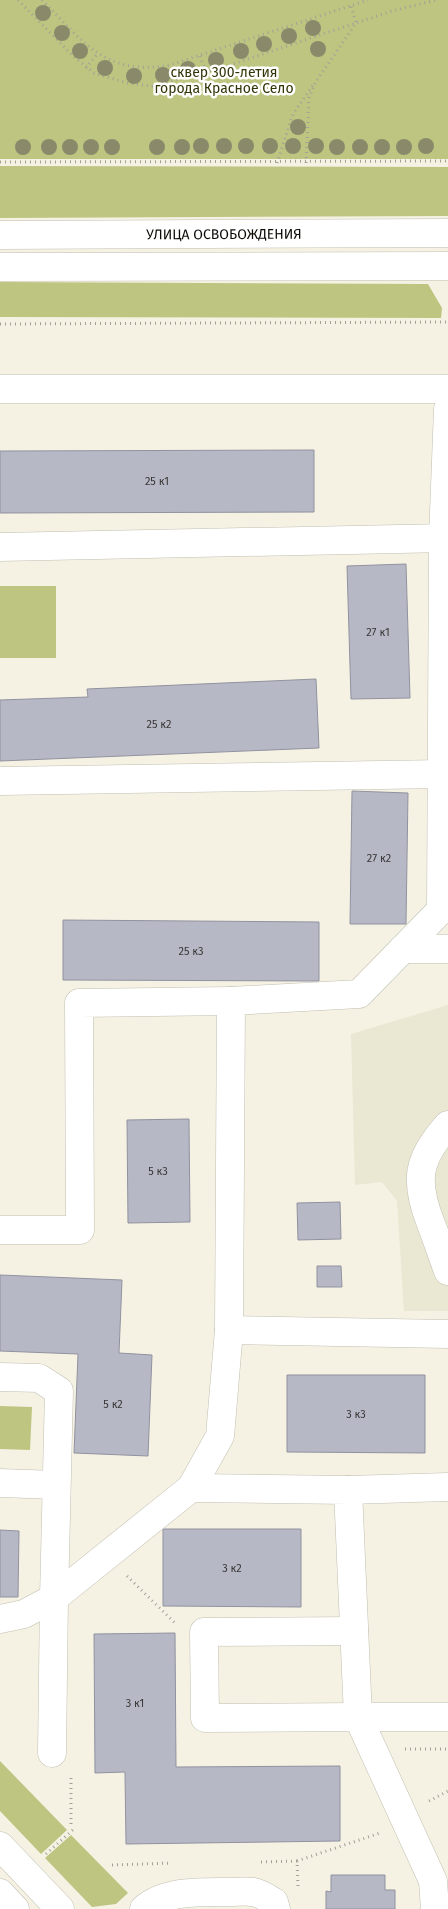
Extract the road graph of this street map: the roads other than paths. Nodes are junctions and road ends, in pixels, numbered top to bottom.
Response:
1 (448, 233) edge
2 (0, 235) edge
3 (448, 266) edge
4 (0, 267) edge
5 (0, 389) edge
6 (448, 389) edge
7 (448, 409) edge
8 (446, 538) edge
9 (0, 547) edge
10 (443, 774) junction
11 (0, 781) edge
12 (403, 949) junction
13 (448, 949) edge
14 (231, 1001) junction
15 (448, 1124) edge
16 (0, 1230) edge
17 (448, 1271) edge
18 (229, 1330) junction
19 (448, 1334) edge
20 (0, 1377) edge
21 (0, 1483) edge
22 (56, 1485) junction
23 (448, 1487) edge
24 (192, 1488) junction
25 (348, 1490) junction
26 (54, 1598) junction
27 (0, 1619) edge
28 (354, 1631) junction
29 (358, 1717) junction
30 (448, 1717) edge
31 (52, 1753) dead end
32 (0, 1846) edge
33 (0, 1893) edge
34 (51, 1906) edge
35 (15, 1909) edge
36 (144, 1909) edge
37 (276, 1909) edge
38 (435, 1909) edge

1 - 2 street, УЛИЦА ОСВОБОЖДЕНИЯ
3 - 4 street
5 - 6 street
7 - 8 street
8 - 9 street
8 - 10 street
10 - 11 street
10 - 12 street
12 - 13 street
12 - 14 street
14 - 16 street
14 - 18 street
15 - 17 street
18 - 19 street
18 - 24 street
20 - 22 street
21 - 22 street
22 - 26 street
23 - 25 street
24 - 25 street
24 - 26 street
25 - 28 street
26 - 27 street
26 - 31 street
28 - 29 street
28 - 29 street
29 - 30 street
29 - 38 street
32 - 34 street
33 - 35 street
36 - 37 street

